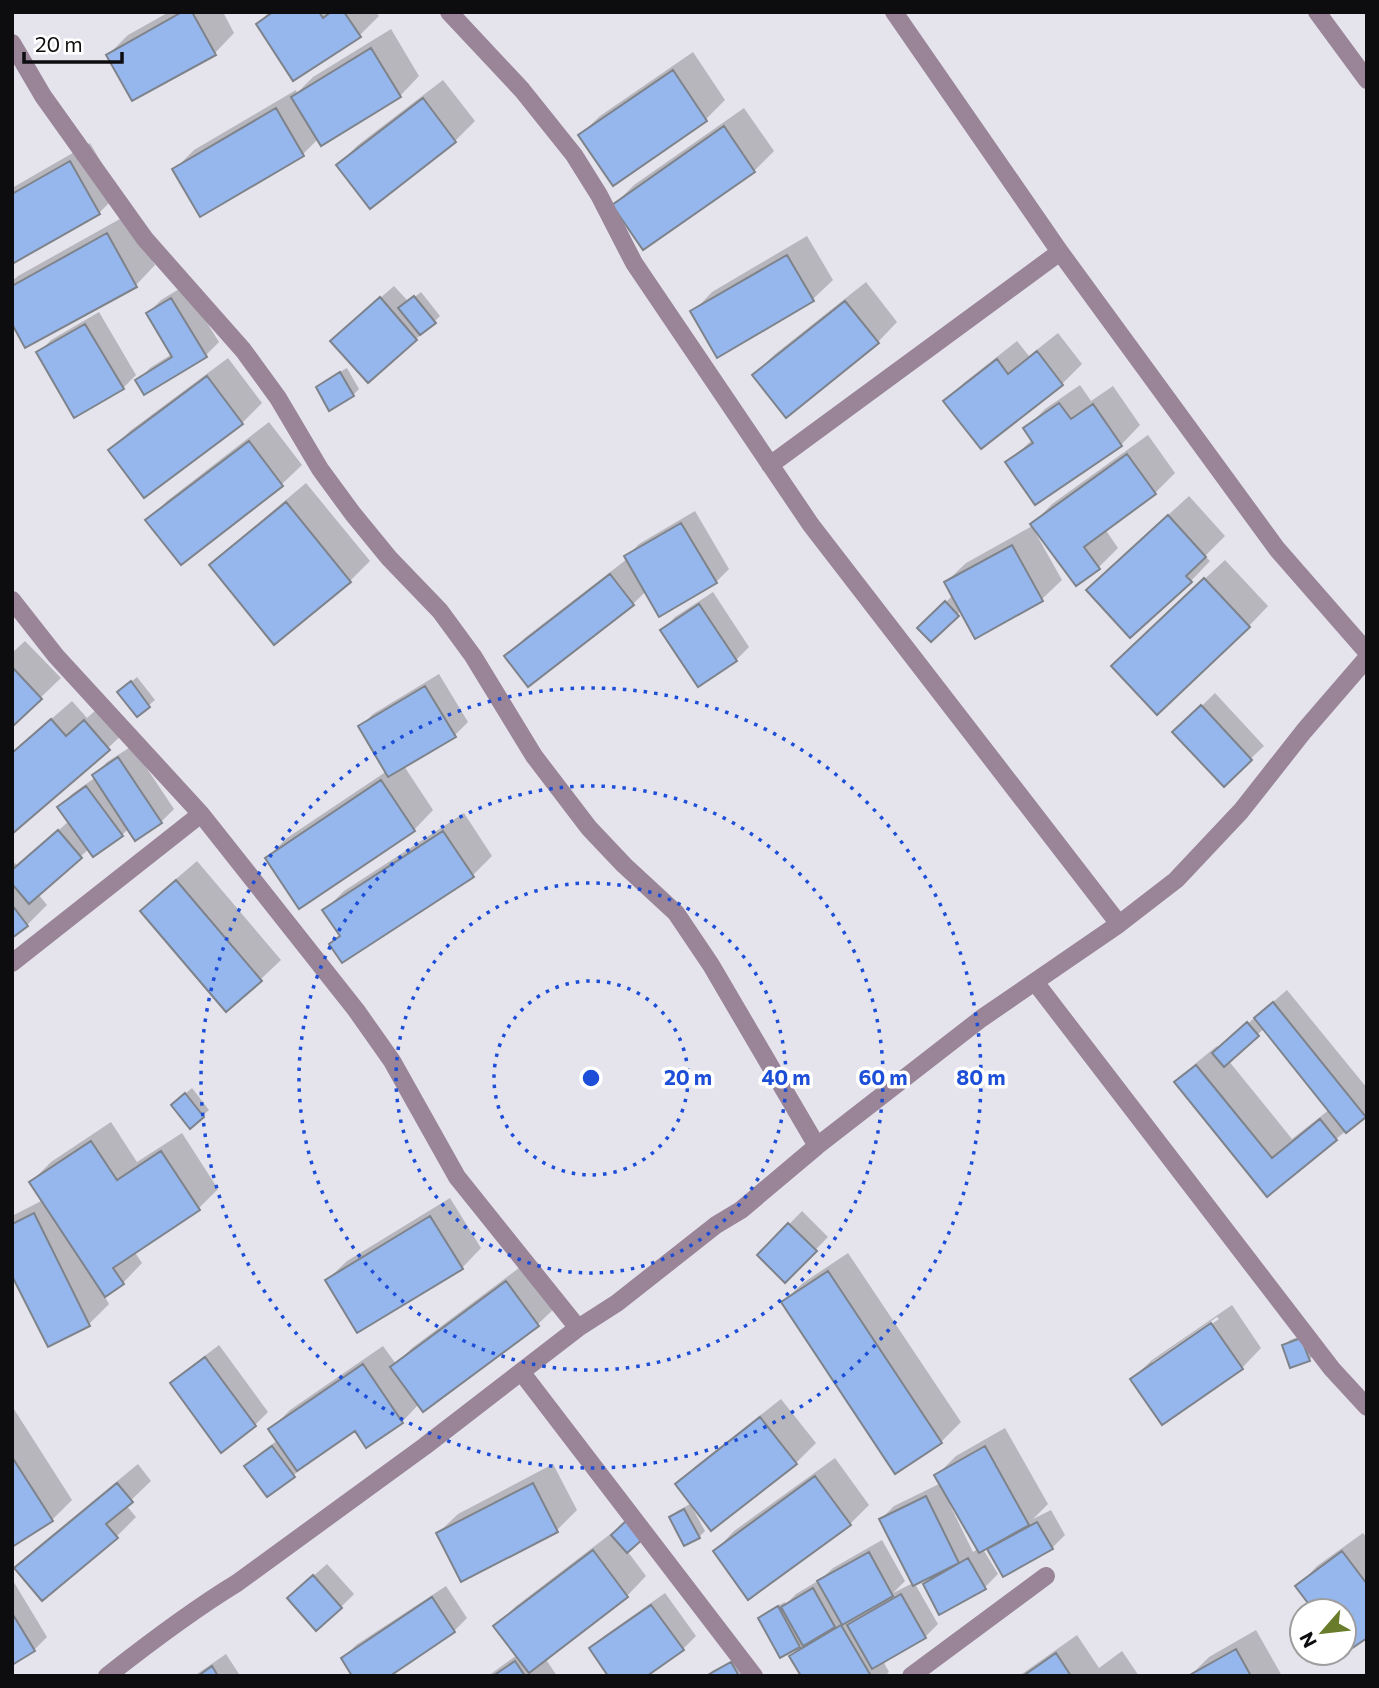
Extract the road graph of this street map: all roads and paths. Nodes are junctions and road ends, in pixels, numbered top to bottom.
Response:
1 (449, 12) edge
2 (894, 12) edge
3 (1317, 12) edge
4 (12, 43) edge
5 (1367, 80) edge
6 (1060, 252) junction
7 (770, 465) junction
8 (12, 600) edge
9 (1367, 652) edge
10 (1367, 658) edge
11 (201, 814) junction
12 (1119, 925) junction
13 (12, 963) edge
14 (1035, 982) junction
15 (817, 1146) junction
16 (578, 1328) junction
17 (522, 1373) junction
18 (1367, 1407) edge
19 (1045, 1576) dead end
20 (107, 1676) edge
21 (754, 1676) edge
22 (911, 1676) edge

1 - 7 street
2 - 6 street
3 - 5 street
4 - 15 street
6 - 7 street
6 - 9 street
7 - 12 street
8 - 11 street
10 - 12 street
11 - 13 street
11 - 16 street
12 - 14 street
14 - 15 street
14 - 18 street
15 - 16 street
16 - 17 street
17 - 20 street
17 - 21 street
19 - 22 street

